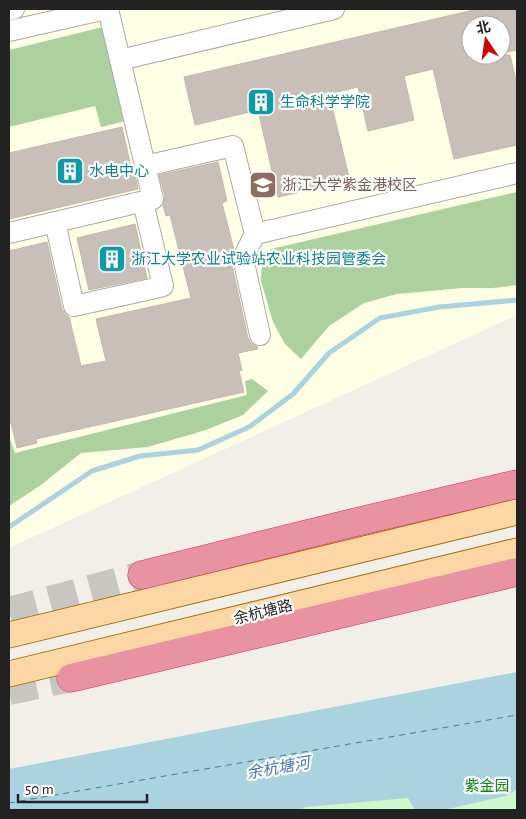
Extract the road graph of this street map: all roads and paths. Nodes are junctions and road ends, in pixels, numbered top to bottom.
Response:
1 (14, 9) edge
2 (107, 9) edge
3 (334, 9) edge
4 (9, 10) edge
5 (9, 31) edge
6 (120, 60) junction
7 (145, 166) junction
8 (517, 173) edge
9 (143, 202) junction
10 (55, 222) junction
11 (9, 233) edge
12 (255, 234) junction
13 (260, 335) dead end
14 (517, 484) edge
15 (517, 512) edge
16 (517, 551) edge
17 (517, 572) edge
18 (142, 574) tunnel mouth
19 (9, 635) edge
20 (9, 674) edge
21 (71, 678) tunnel mouth

1 - 4 street
2 - 5 street
2 - 6 street
3 - 6 street
6 - 7 street
7 - 9 street
7 - 12 street
8 - 12 street
9 - 10 street
9 - 10 street
10 - 11 street
12 - 13 street
14 - 18 highway
15 - 19 main road
16 - 20 main road, 余杭塘路
17 - 21 highway

